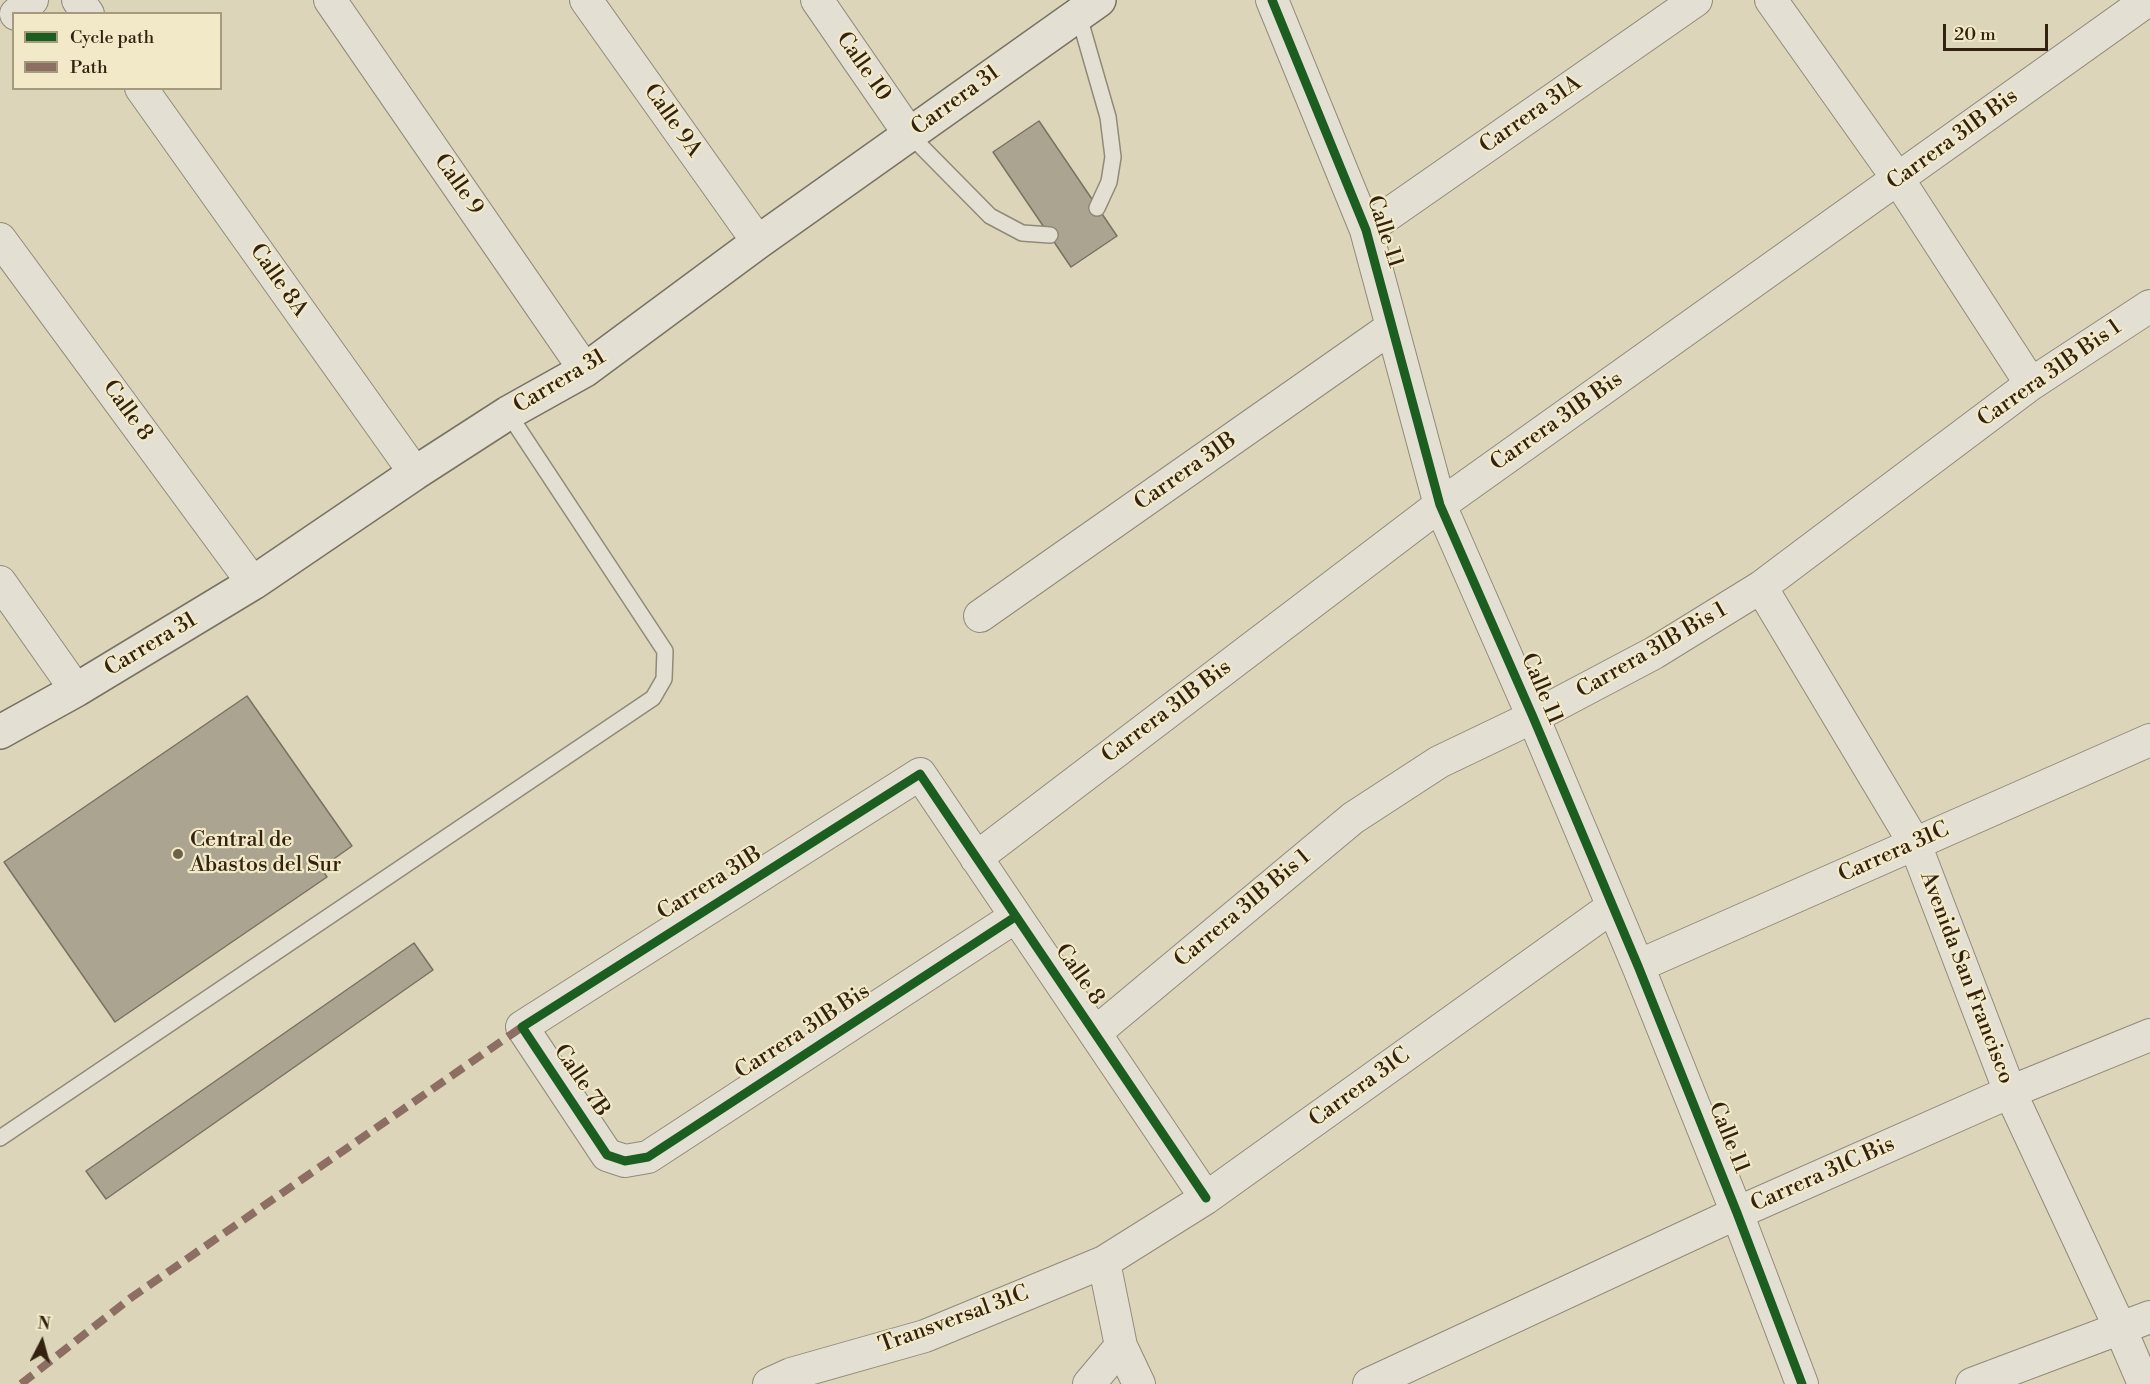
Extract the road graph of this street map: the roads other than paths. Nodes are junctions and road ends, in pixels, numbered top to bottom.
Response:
1 (32, 0) edge
2 (330, 0) edge
3 (586, 0) edge
4 (817, 0) edge
5 (1272, 0) edge
6 (1696, 0) edge
7 (1771, 0) edge
8 (2148, 0) edge
9 (1082, 4) edge
10 (17, 12) edge
11 (12, 17) edge
12 (0, 27) edge
13 (142, 90) edge
14 (910, 135) junction
15 (1898, 179) junction
16 (1097, 208) dead end
17 (1366, 230) junction
18 (1050, 235) dead end
19 (0, 239) edge
20 (758, 242) junction
21 (2150, 306) edge
22 (1392, 327) junction
23 (585, 370) junction
24 (2031, 384) junction
25 (508, 413) junction
26 (415, 473) junction
27 (1440, 505) junction
28 (0, 582) edge
29 (253, 583) junction
30 (1761, 586) junction
31 (980, 616) dead end
32 (76, 690) junction
33 (1533, 717) junction
34 (0, 732) edge
35 (2150, 740) edge
36 (920, 774) joint
37 (1915, 844) junction
38 (976, 858) junction
39 (1612, 907) junction
40 (1015, 917) junction
41 (1638, 966) junction
42 (522, 1028) joint
43 (1095, 1033) junction
44 (2150, 1035) edge
45 (2010, 1092) junction
46 (0, 1137) edge
47 (608, 1155) joint
48 (1206, 1198) junction
49 (1737, 1213) junction
50 (1104, 1262) junction
51 (2150, 1317) edge
52 (2120, 1328) junction
53 (1121, 1346) junction
54 (769, 1384) edge
55 (1089, 1384) edge
56 (1139, 1384) edge
57 (1369, 1384) edge
58 (1802, 1384) edge
59 (1972, 1384) edge
60 (2144, 1384) edge

1 - 10 street
2 - 23 street, Calle 9
3 - 20 street, Calle 9A
4 - 14 street, Calle 10
5 - 17 street, Calle 11
6 - 17 street, Carrera 31A
7 - 15 street
8 - 15 street, Carrera 31B Bis
9 - 14 main road, Carrera 31
9 - 16 lane
11 - 12 street
13 - 26 street, Calle 8A
14 - 18 lane
14 - 20 main road, Carrera 31
15 - 24 street
15 - 27 street, Carrera 31B Bis
17 - 22 street, Calle 11
19 - 29 street, Calle 8
20 - 23 main road, Carrera 31
21 - 24 street, Carrera 31B Bis 1
22 - 27 street, Calle 11
22 - 31 street, Carrera 31B
23 - 25 main road, Carrera 31
24 - 30 street, Carrera 31B Bis 1
25 - 26 main road, Carrera 31
25 - 46 lane
26 - 29 main road, Carrera 31
27 - 33 street, Calle 11
27 - 38 street, Carrera 31B Bis
28 - 32 street
29 - 32 main road, Carrera 31
30 - 33 street, Carrera 31B Bis 1
30 - 37 street, Avenida San Francisco
32 - 34 main road, Carrera 31
33 - 39 street, Calle 11
33 - 43 street, Carrera 31B Bis 1
35 - 37 street, Carrera 31C
36 - 38 street, Calle 8
36 - 42 street, Carrera 31B
37 - 41 street, Carrera 31C
37 - 45 street, Avenida San Francisco
38 - 40 street, Calle 8
39 - 41 street, Calle 11
39 - 48 street, Carrera 31C
40 - 43 street, Calle 8
40 - 47 street, Carrera 31B Bis
41 - 49 street, Calle 11
42 - 47 street, Calle 7B
43 - 48 street, Calle 8
44 - 45 street, Carrera 31C Bis
45 - 49 street, Carrera 31C Bis
45 - 52 street, Avenida San Francisco
48 - 50 street, Carrera 31C
49 - 57 street, Carrera 31C Bis
49 - 58 street, Calle 11
50 - 53 street
50 - 54 street, Transversal 31C
51 - 52 street
52 - 59 street
52 - 60 street, Avenida San Francisco
53 - 55 street
53 - 56 street

